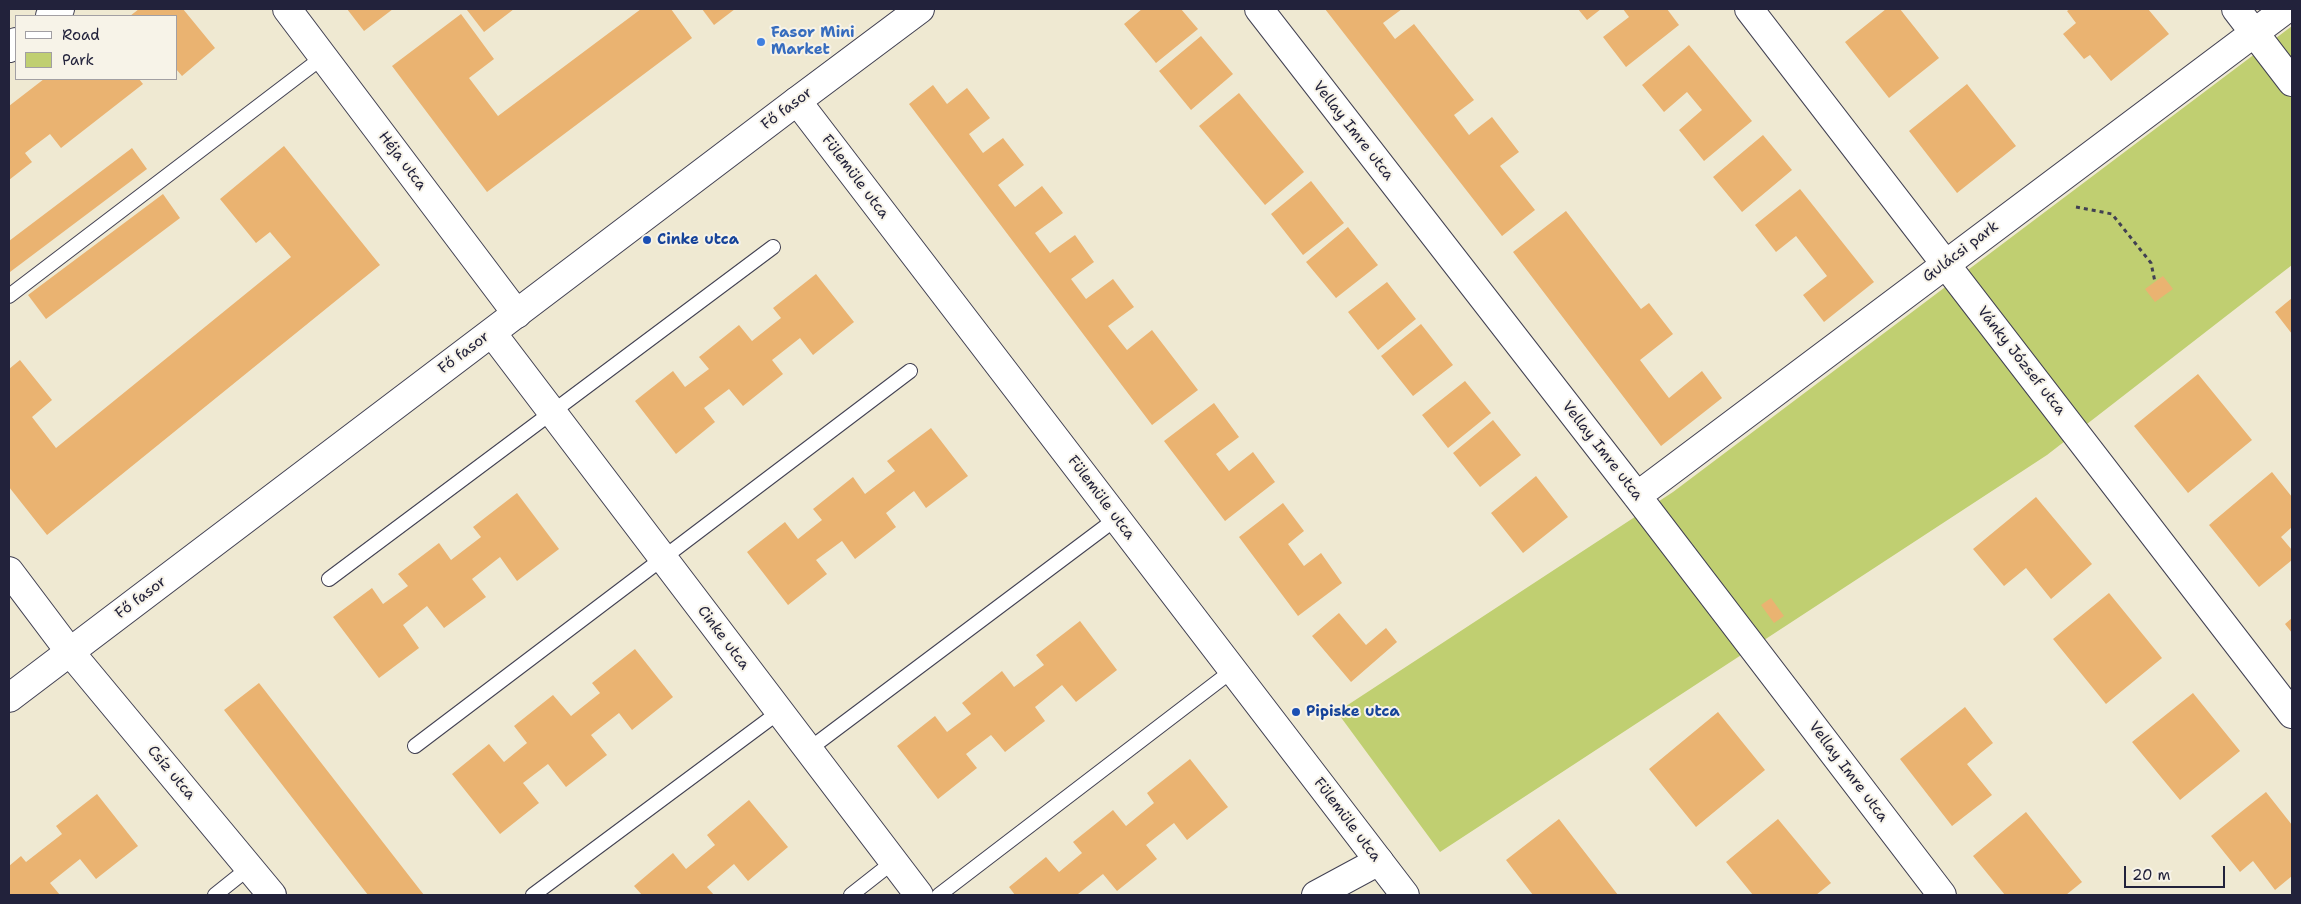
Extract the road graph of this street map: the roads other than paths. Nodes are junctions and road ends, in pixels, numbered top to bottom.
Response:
1 (287, 9) edge
2 (920, 9) edge
3 (1259, 9) edge
4 (1749, 9) edge
5 (2236, 9) edge
6 (2286, 9) edge
7 (2255, 32) junction
8 (323, 57) junction
9 (2292, 82) edge
10 (797, 101) junction
11 (773, 247) dead end
12 (1945, 263) junction
13 (9, 296) edge
14 (517, 314) junction
15 (492, 333) junction
16 (910, 371) dead end
17 (551, 412) junction
18 (1637, 496) junction
19 (1116, 518) junction
20 (663, 558) junction
21 (9, 571) edge
22 (329, 579) dead end
23 (70, 652) junction
24 (1232, 670) junction
25 (9, 698) edge
26 (779, 712) junction
27 (2292, 714) edge
28 (414, 746) dead end
29 (808, 750) junction
30 (1379, 861) junction
31 (894, 862) junction
32 (250, 868) junction
33 (215, 895) edge
34 (272, 895) edge
35 (533, 895) edge
36 (851, 895) edge
37 (919, 895) edge
38 (939, 895) edge
39 (1316, 895) edge
40 (1405, 895) edge
41 (1942, 895) edge

1 - 8 street, Héja utca
2 - 10 street, Fő fasor
3 - 18 street, Vellay Imre utca
4 - 12 street, Vánky József utca
5 - 7 street
6 - 7 street, Gulácsi park
7 - 9 street
7 - 12 street, Gulácsi park
8 - 13 lane
8 - 14 street, Héja utca
10 - 14 street, Fő fasor
10 - 19 street, Fülemüle utca
11 - 17 lane
12 - 18 street, Gulácsi park
12 - 27 street, Vánky József utca
14 - 15 street, Fő fasor
15 - 17 street, Cinke utca
15 - 23 street, Fő fasor
16 - 20 lane
17 - 20 street, Cinke utca
17 - 22 lane
18 - 41 street, Vellay Imre utca
19 - 24 street, Fülemüle utca
19 - 29 lane
20 - 26 street, Cinke utca
20 - 28 lane
21 - 23 street, Csíz utca
23 - 25 street, Fő fasor
23 - 32 street, Csíz utca
24 - 30 street, Fülemüle utca
24 - 38 lane
26 - 29 street, Cinke utca
26 - 35 lane
29 - 31 street, Cinke utca
30 - 39 street
30 - 40 street, Fülemüle utca
31 - 36 lane
31 - 37 street, Cinke utca
32 - 33 lane
32 - 34 street, Csíz utca

